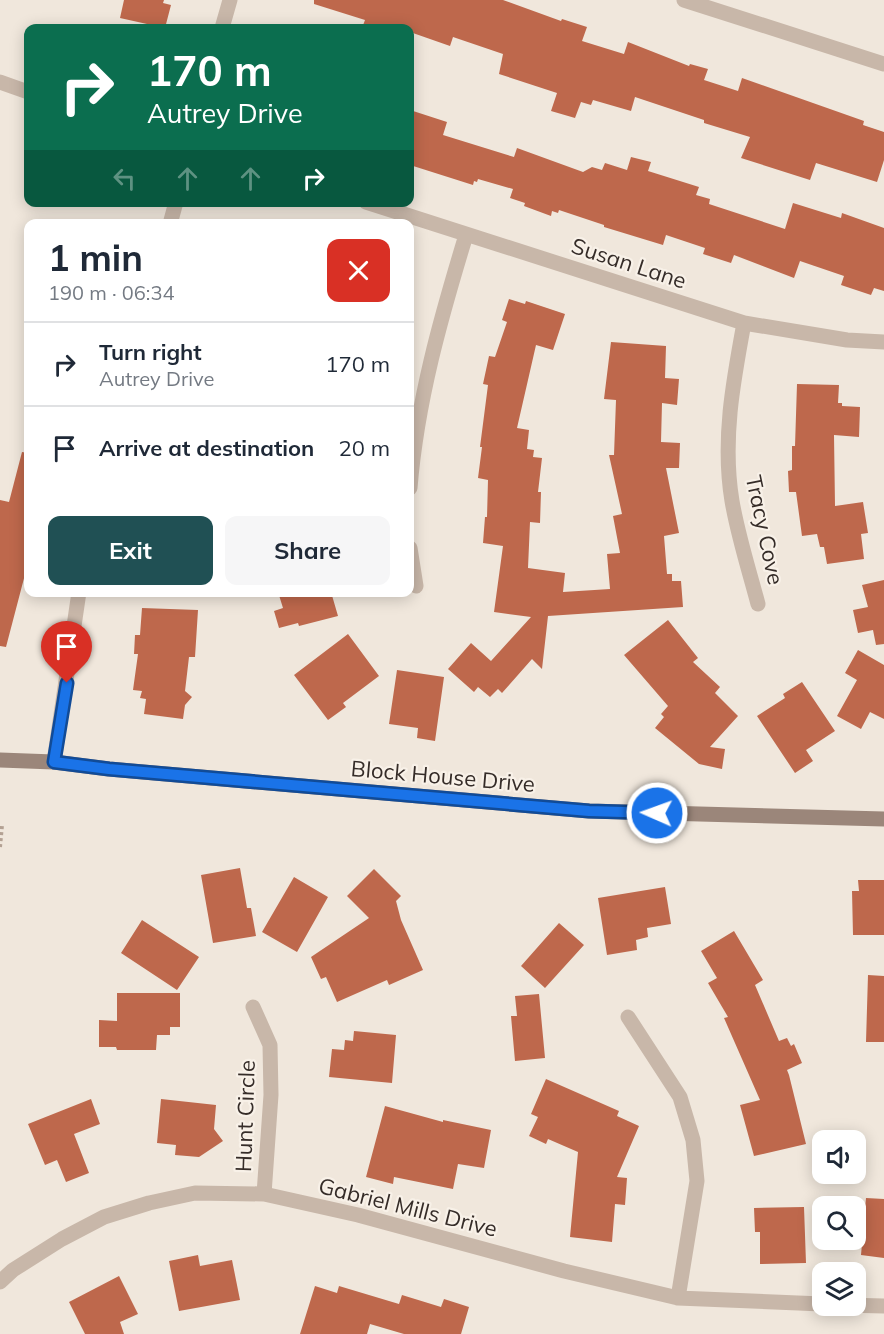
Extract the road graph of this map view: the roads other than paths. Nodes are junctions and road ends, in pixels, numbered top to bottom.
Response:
1 (230, 0) edge
2 (684, 0) edge
3 (223, 24) edge
4 (884, 64) edge
5 (0, 82) edge
6 (24, 91) edge
7 (381, 207) edge
8 (466, 235) junction
9 (744, 323) junction
10 (884, 342) edge
11 (414, 449) edge
12 (414, 573) edge
13 (416, 586) dead end
14 (78, 597) edge
15 (758, 604) dead end
16 (0, 760) edge
17 (54, 762) junction
18 (884, 819) edge
19 (253, 1007) dead end
20 (628, 1017) dead end
21 (264, 1194) junction
22 (0, 1282) edge
23 (678, 1298) junction
24 (812, 1304) edge
25 (866, 1306) edge
26 (884, 1306) edge

1 - 3 street
2 - 4 street
5 - 6 street
7 - 8 street, Susan Lane
8 - 9 street, Susan Lane
8 - 11 street
9 - 10 street, Susan Lane
9 - 15 street, Tracy Cove
12 - 13 street
14 - 17 street
16 - 17 street, Block House Drive
17 - 18 street, Block House Drive
19 - 21 street, Hunt Circle
20 - 23 street
21 - 22 street, Gabriel Mills Drive
21 - 23 street, Gabriel Mills Drive
23 - 24 street, Gabriel Mills Drive
25 - 26 street

